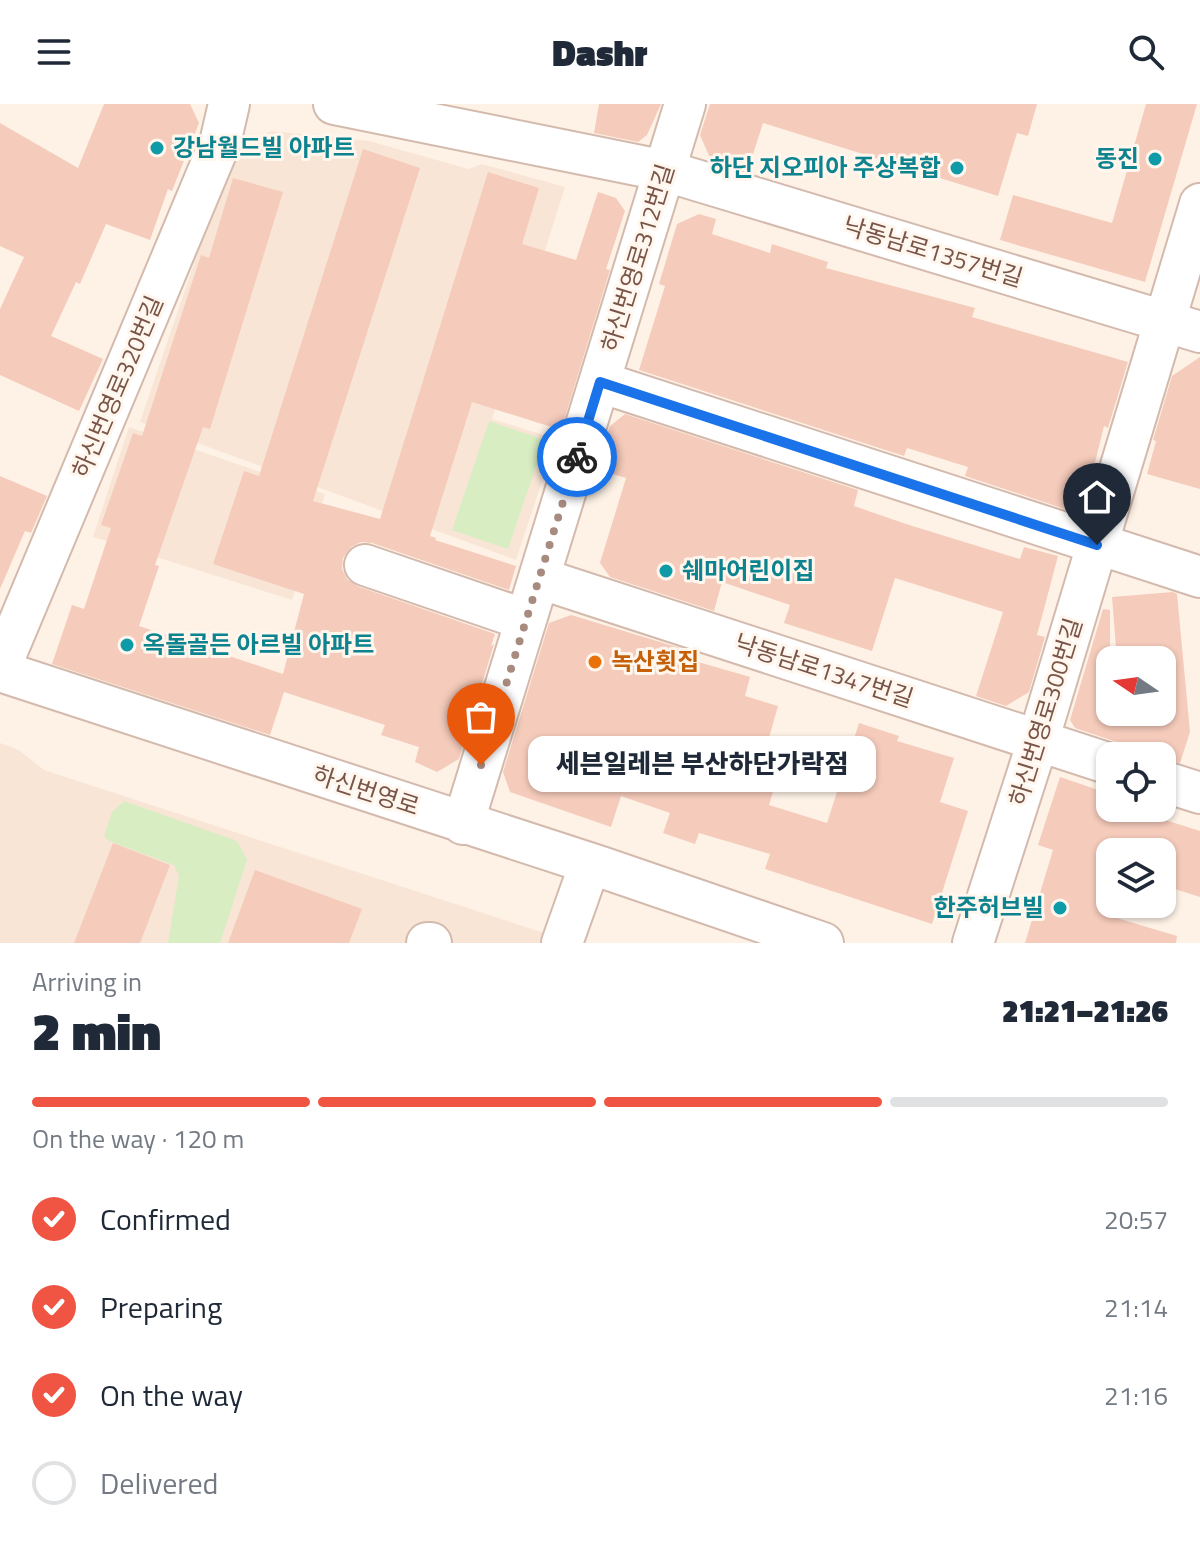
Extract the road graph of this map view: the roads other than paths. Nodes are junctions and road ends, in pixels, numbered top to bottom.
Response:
1 (229, 104) edge
2 (334, 104) edge
3 (685, 104) edge
4 (666, 171) junction
5 (1200, 204) edge
6 (1182, 327) edge
7 (600, 382) junction
8 (1097, 545) junction
9 (365, 565) dead end
10 (1200, 577) edge
11 (539, 578) junction
12 (526, 620) junction
13 (0, 670) edge
14 (1038, 741) junction
15 (1096, 760) edge
16 (1176, 785) edge
17 (1200, 793) edge
18 (463, 824) junction
19 (590, 864) junction
20 (562, 943) edge
21 (823, 943) edge
22 (973, 943) edge

1 - 13 street, 하신번영로320번길
2 - 4 street, 낙동남로1357번길
3 - 4 street, 하신번영로312번길
4 - 6 street, 낙동남로1357번길
4 - 7 street, 하신번영로312번길
5 - 6 street, 하신번영로300번길
6 - 8 street, 하신번영로300번길
7 - 8 street
7 - 11 street, 하신번영로312번길
8 - 10 street
8 - 14 street, 하신번영로300번길
9 - 12 street
11 - 12 street, 하신번영로312번길
11 - 14 street, 낙동남로1347번길
12 - 18 street, 하신번영로312번길
13 - 18 street, 하신번영로
14 - 15 street, 낙동남로1347번길
14 - 22 street, 하신번영로300번길
16 - 17 street
18 - 19 street, 하신번영로
19 - 20 street
19 - 21 street, 하신번영로

